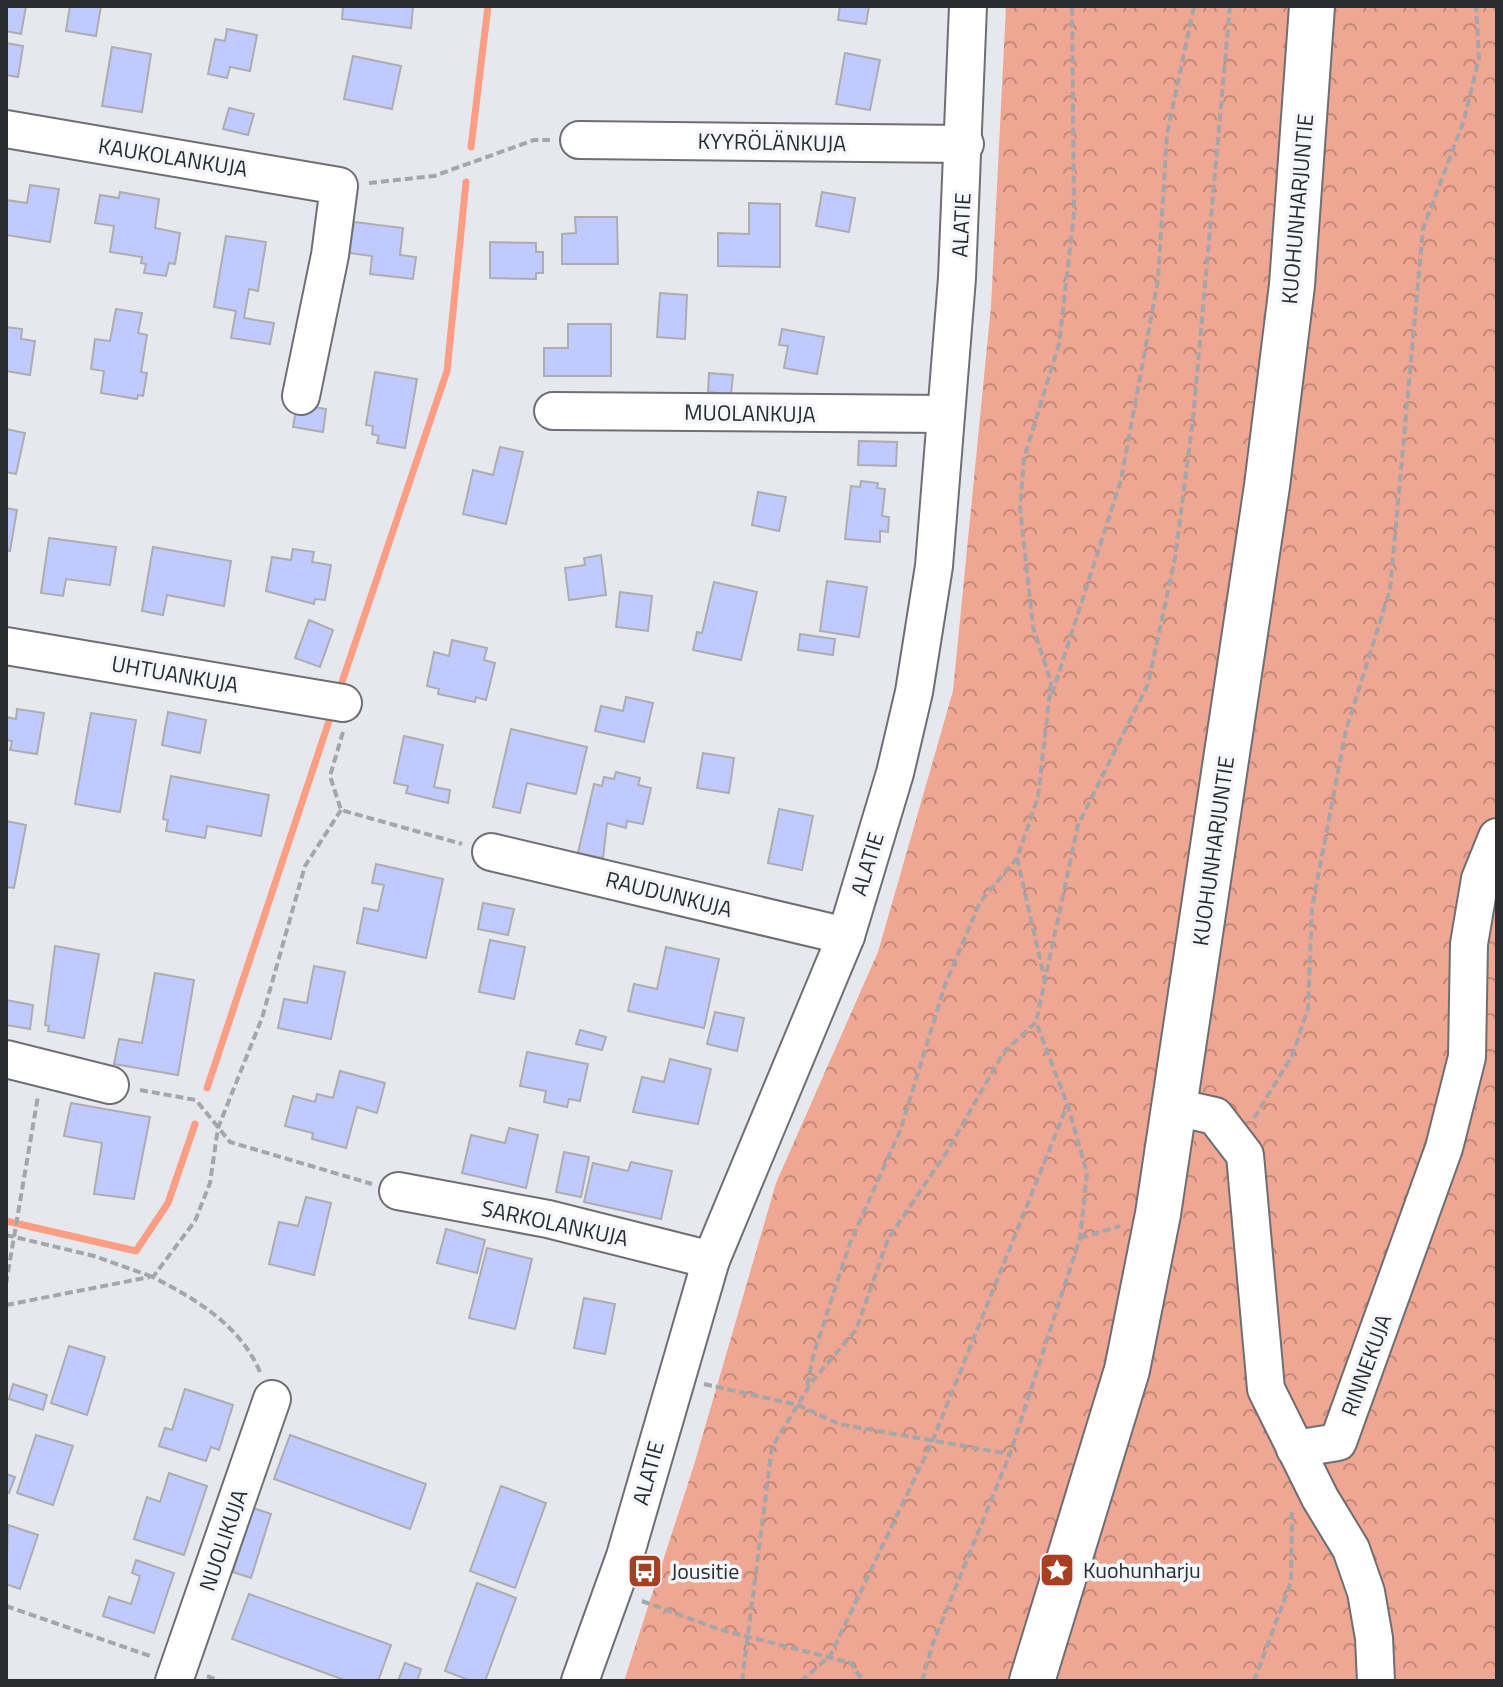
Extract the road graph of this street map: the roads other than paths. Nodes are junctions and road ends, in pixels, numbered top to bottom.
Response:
1 (968, 6) edge
2 (1312, 6) edge
3 (6, 129) edge
4 (579, 140) road end
5 (965, 144) junction
6 (301, 396) dead end
7 (553, 411) dead end
8 (946, 414) junction
9 (6, 646) edge
10 (343, 703) road end
11 (1497, 837) edge
12 (491, 852) road end
13 (846, 936) junction
14 (6, 1059) edge
15 (110, 1085) road end
16 (1175, 1107) junction
17 (398, 1191) road end
18 (711, 1260) junction
19 (272, 1399) road end
20 (1295, 1449) junction
21 (177, 1674) edge
22 (580, 1681) edge
23 (1032, 1681) edge
24 (1376, 1681) edge

1 - 5 street, ALATIE
2 - 16 main road, KUOHUNHARJUNTIE
3 - 6 street, KAUKOLANKUJA
4 - 5 street, KYYRÖLÄNKUJA
5 - 8 street, ALATIE
7 - 8 street, MUOLANKUJA
8 - 13 street, ALATIE
9 - 10 street, UHTUANKUJA
11 - 20 street, RINNEKUJA
12 - 13 street, RAUDUNKUJA
13 - 18 street, ALATIE
14 - 15 street
16 - 20 street
16 - 23 main road, KUOHUNHARJUNTIE
17 - 18 street, SARKOLANKUJA
18 - 22 street, ALATIE
19 - 21 street, NUOLIKUJA
20 - 24 street

